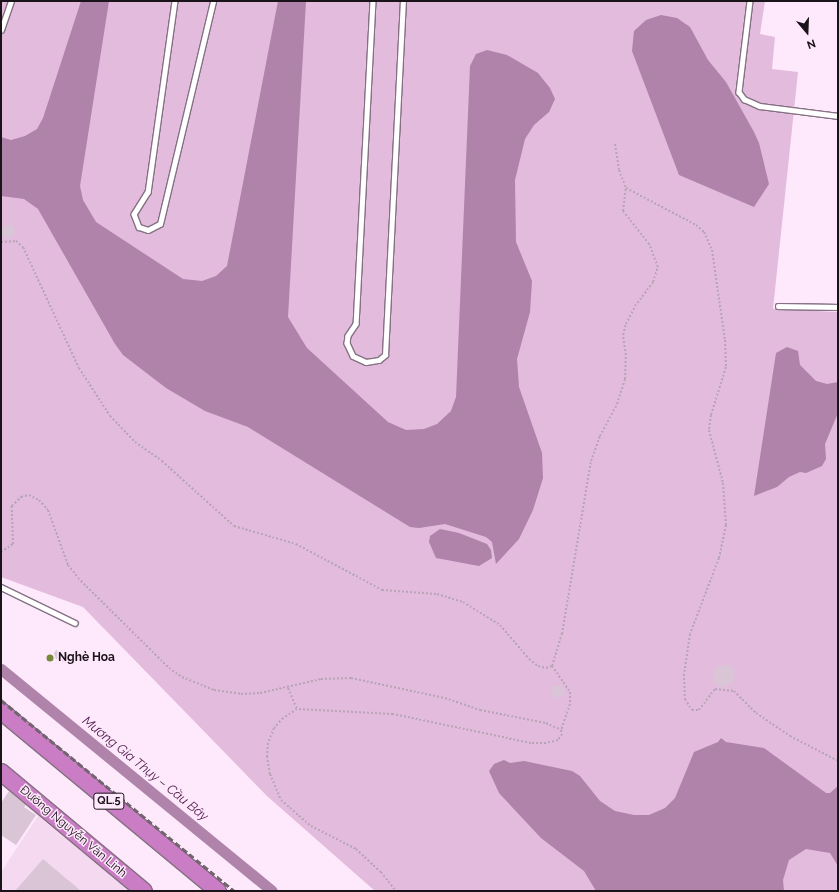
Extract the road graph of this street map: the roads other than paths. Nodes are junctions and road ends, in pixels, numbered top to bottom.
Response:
1 (11, 1) edge
2 (175, 1) edge
3 (213, 1) edge
4 (373, 1) edge
5 (403, 1) edge
6 (750, 1) edge
7 (1, 30) edge
8 (838, 116) edge
9 (778, 306) dead end
10 (838, 307) edge
11 (1, 587) edge
12 (75, 623) dead end
13 (1, 711) edge
14 (1, 772) edge
15 (144, 891) edge
16 (218, 891) edge

1 - 7 lane
2 - 3 lane
4 - 5 lane
6 - 8 lane
9 - 10 lane
11 - 12 lane
13 - 16 highway, QL.5
14 - 15 highway, Đường Nguyễn Văn Linh

